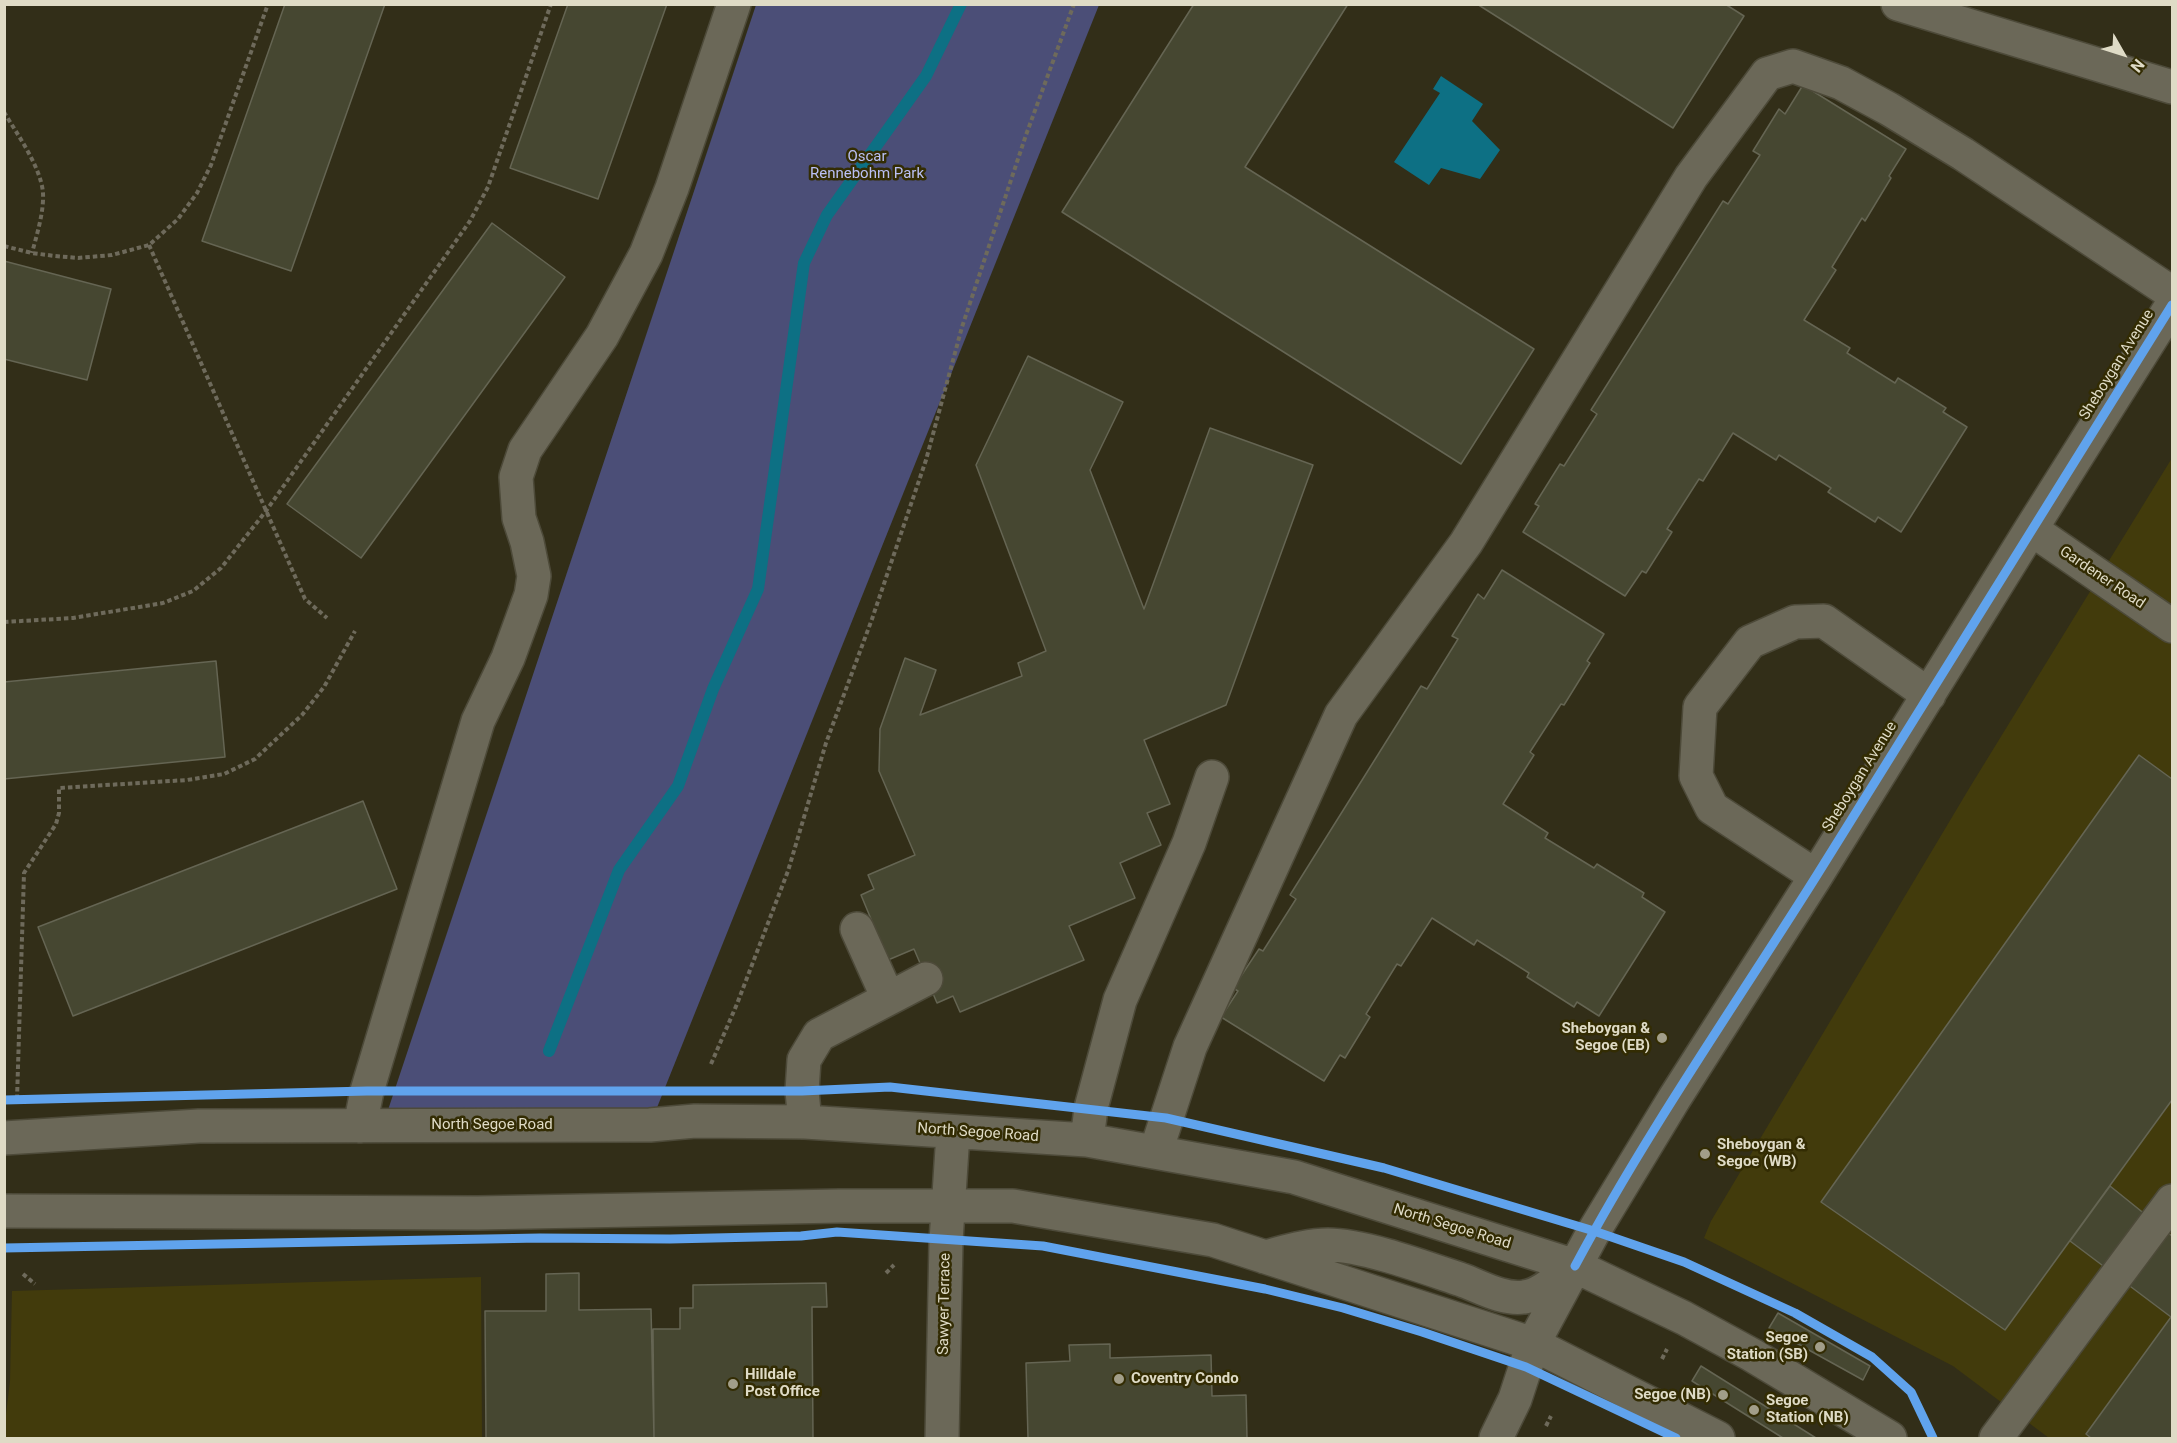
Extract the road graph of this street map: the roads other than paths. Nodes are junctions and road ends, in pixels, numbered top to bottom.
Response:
1 (734, 4) edge
2 (1898, 4) edge
3 (2172, 87) edge
4 (2172, 293) edge
5 (2172, 305) edge
6 (2031, 529) junction
7 (2172, 626) edge
8 (1929, 695) junction
9 (1212, 777) dead end
10 (1816, 876) junction
11 (857, 929) dead end
12 (926, 979) dead end
13 (888, 999) junction
14 (805, 1122) junction
15 (360, 1126) junction
16 (952, 1133) junction
17 (4, 1138) edge
18 (1087, 1140) junction
19 (1156, 1151) junction
20 (2172, 1201) edge
21 (948, 1206) junction
22 (4, 1211) edge
23 (1264, 1257) junction
24 (1575, 1266) junction
25 (1533, 1344) junction
26 (942, 1438) edge
27 (1496, 1438) edge
28 (1718, 1438) edge
29 (1890, 1438) edge
30 (1996, 1438) edge

1 - 15 street
2 - 3 street
4 - 19 street
5 - 6 street, Sheboygan Avenue
6 - 7 street, Gardener Road
6 - 8 street, Sheboygan Avenue
8 - 10 street, Sheboygan Avenue
8 - 10 street
9 - 18 street
10 - 24 street, Sheboygan Avenue
11 - 13 street
12 - 13 street
13 - 14 street
14 - 15 street, North Segoe Road
14 - 16 street, North Segoe Road
15 - 17 street, North Segoe Road
16 - 18 street, North Segoe Road
16 - 21 street, Sawyer Terrace
18 - 19 street, North Segoe Road
19 - 24 street, North Segoe Road
20 - 30 street
21 - 22 street
21 - 23 street
21 - 26 street, Sawyer Terrace
23 - 24 street
23 - 25 street
24 - 25 street, Sheboygan Avenue
24 - 29 street, North Segoe Road
25 - 27 street, Sheboygan Avenue
25 - 28 street

